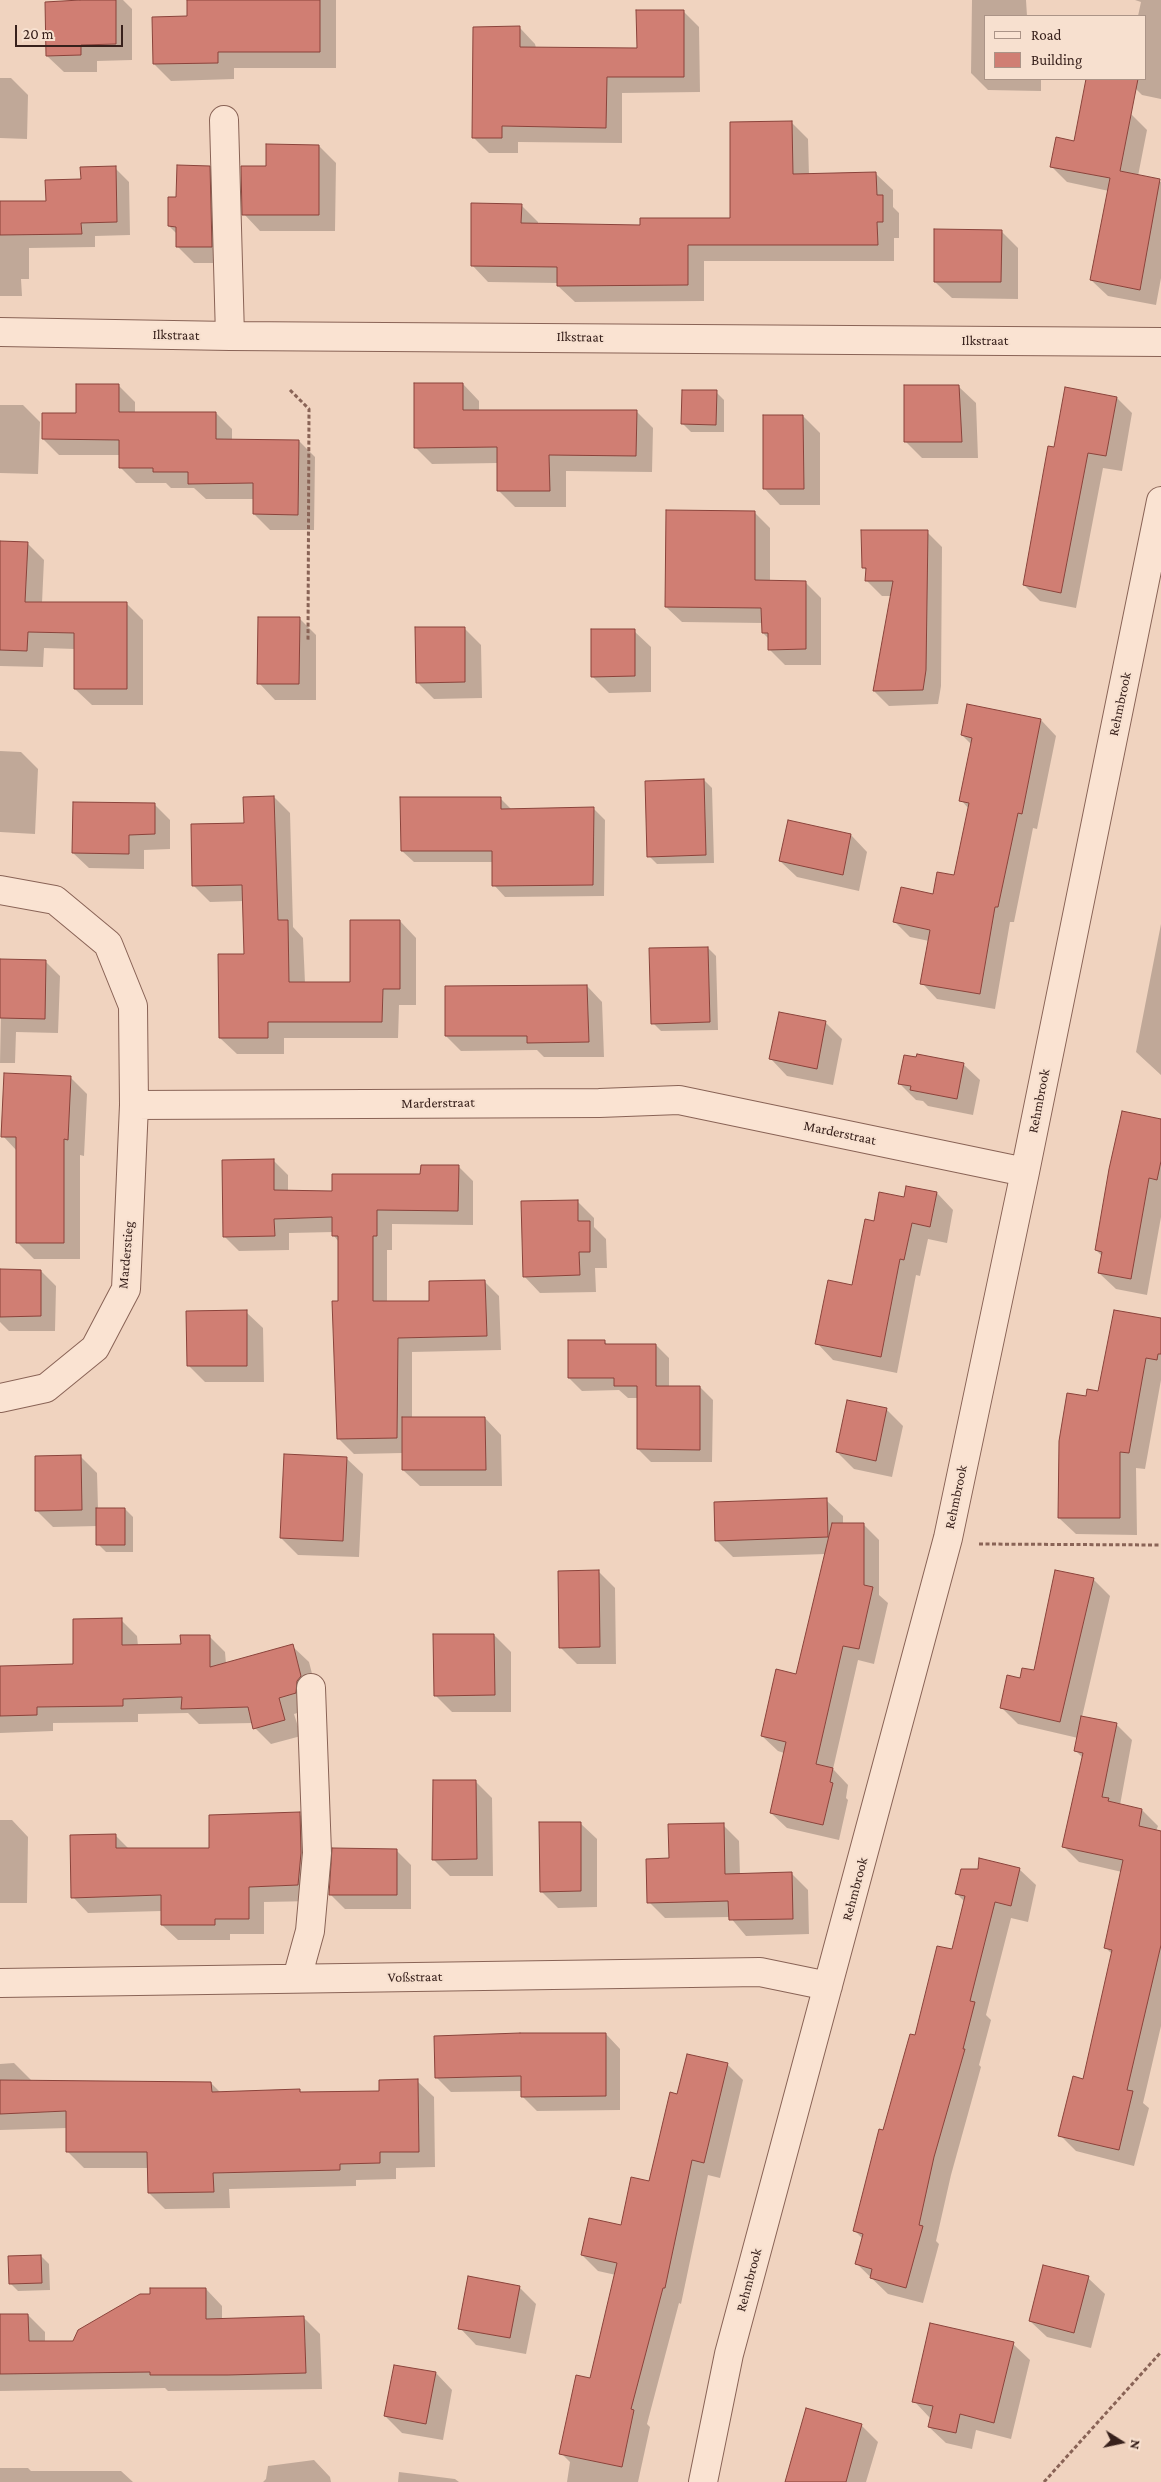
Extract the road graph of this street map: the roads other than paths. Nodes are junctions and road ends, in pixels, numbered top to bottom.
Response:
1 (224, 120) dead end
2 (0, 332) edge
3 (230, 336) junction
4 (1161, 342) edge
5 (1161, 501) edge
6 (0, 890) edge
7 (134, 1105) junction
8 (1025, 1172) junction
9 (0, 1398) edge
10 (311, 1688) dead end
11 (297, 1978) junction
12 (0, 1983) edge
13 (828, 1986) junction
14 (703, 2482) edge

1 - 3 street
2 - 3 street, Ilkstraat
3 - 4 street, Ilkstraat
5 - 8 street, Rehmbrook
6 - 7 street
7 - 8 street, Marderstraat
7 - 9 street, Marderstieg
8 - 13 street, Rehmbrook
10 - 11 street
11 - 12 street, Voßstraat
11 - 13 street, Voßstraat
13 - 14 street, Rehmbrook

